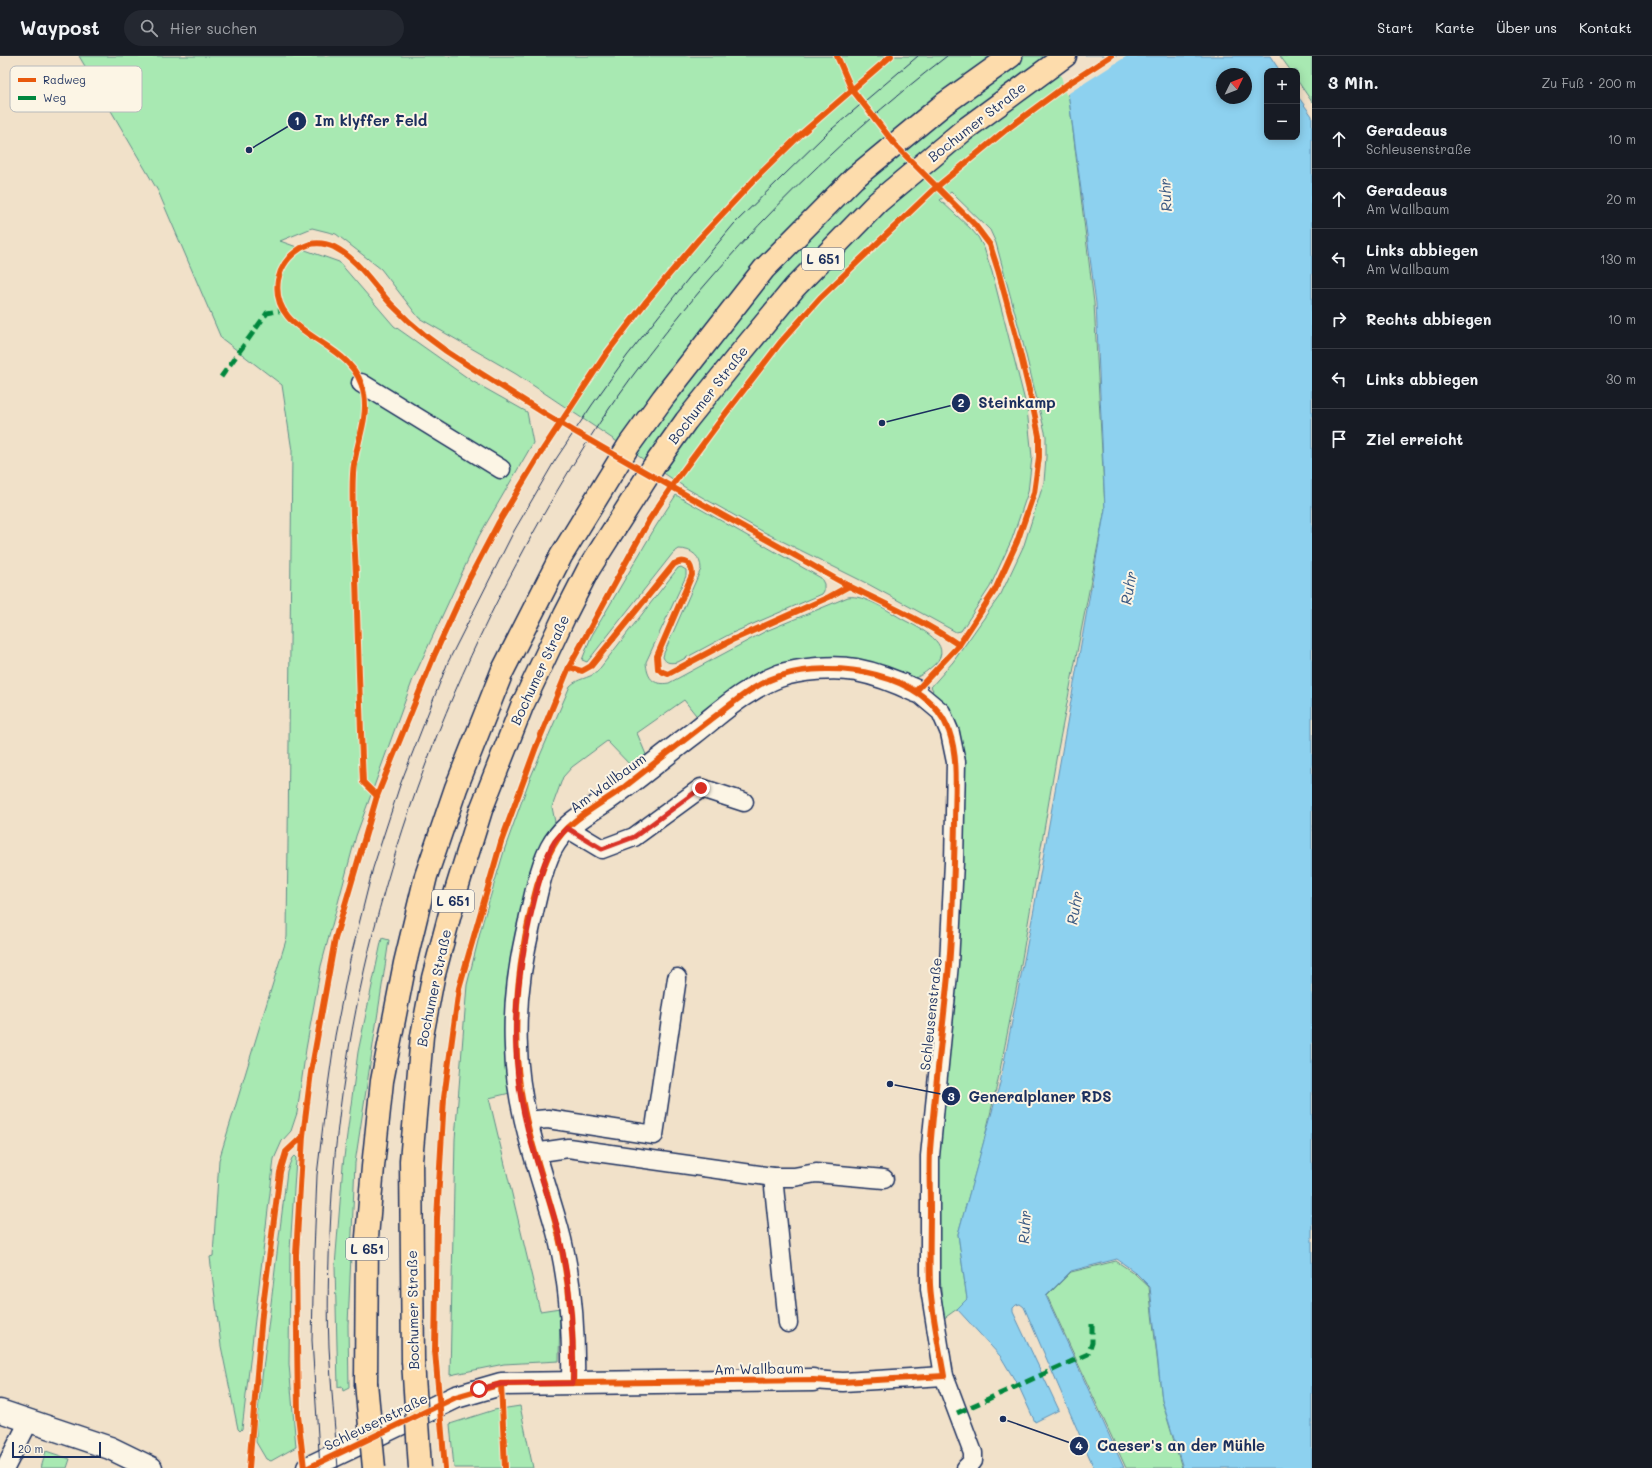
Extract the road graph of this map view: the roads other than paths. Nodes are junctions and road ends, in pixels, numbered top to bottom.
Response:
1 (1011, 56) edge
2 (1065, 56) edge
3 (362, 383) dead end
4 (501, 469) dead end
5 (916, 691) joint
6 (744, 802) dead end
7 (567, 828) junction
8 (677, 978) dead end
9 (526, 1122) junction
10 (534, 1153) junction
11 (774, 1177) junction
12 (884, 1179) dead end
13 (788, 1323) dead end
14 (944, 1376) junction
15 (813, 1380) joint
16 (573, 1383) junction
17 (501, 1384) joint
18 (0, 1411) edge
19 (29, 1421) junction
20 (5, 1468) edge
21 (151, 1468) edge
22 (308, 1468) edge
23 (374, 1468) edge
24 (420, 1468) edge
25 (966, 1468) edge

1 - 23 main road, L 651, bridge
2 - 24 main road, Bochumer Straße / L 651, bridge
3 - 4 lane
5 - 7 street, Am Wallbaum
5 - 14 lane, Schleusenstraße
6 - 7 lane
7 - 9 street, Am Wallbaum
8 - 9 lane
9 - 10 street, Am Wallbaum
10 - 11 lane
10 - 16 street, Am Wallbaum
11 - 12 lane
11 - 13 lane
14 - 15 lane, Am Wallbaum
14 - 25 lane, Schleusenstraße
15 - 16 street, Am Wallbaum
16 - 17 street, Am Wallbaum
17 - 22 street, Schleusenstraße
18 - 19 street
19 - 20 lane
19 - 21 street

